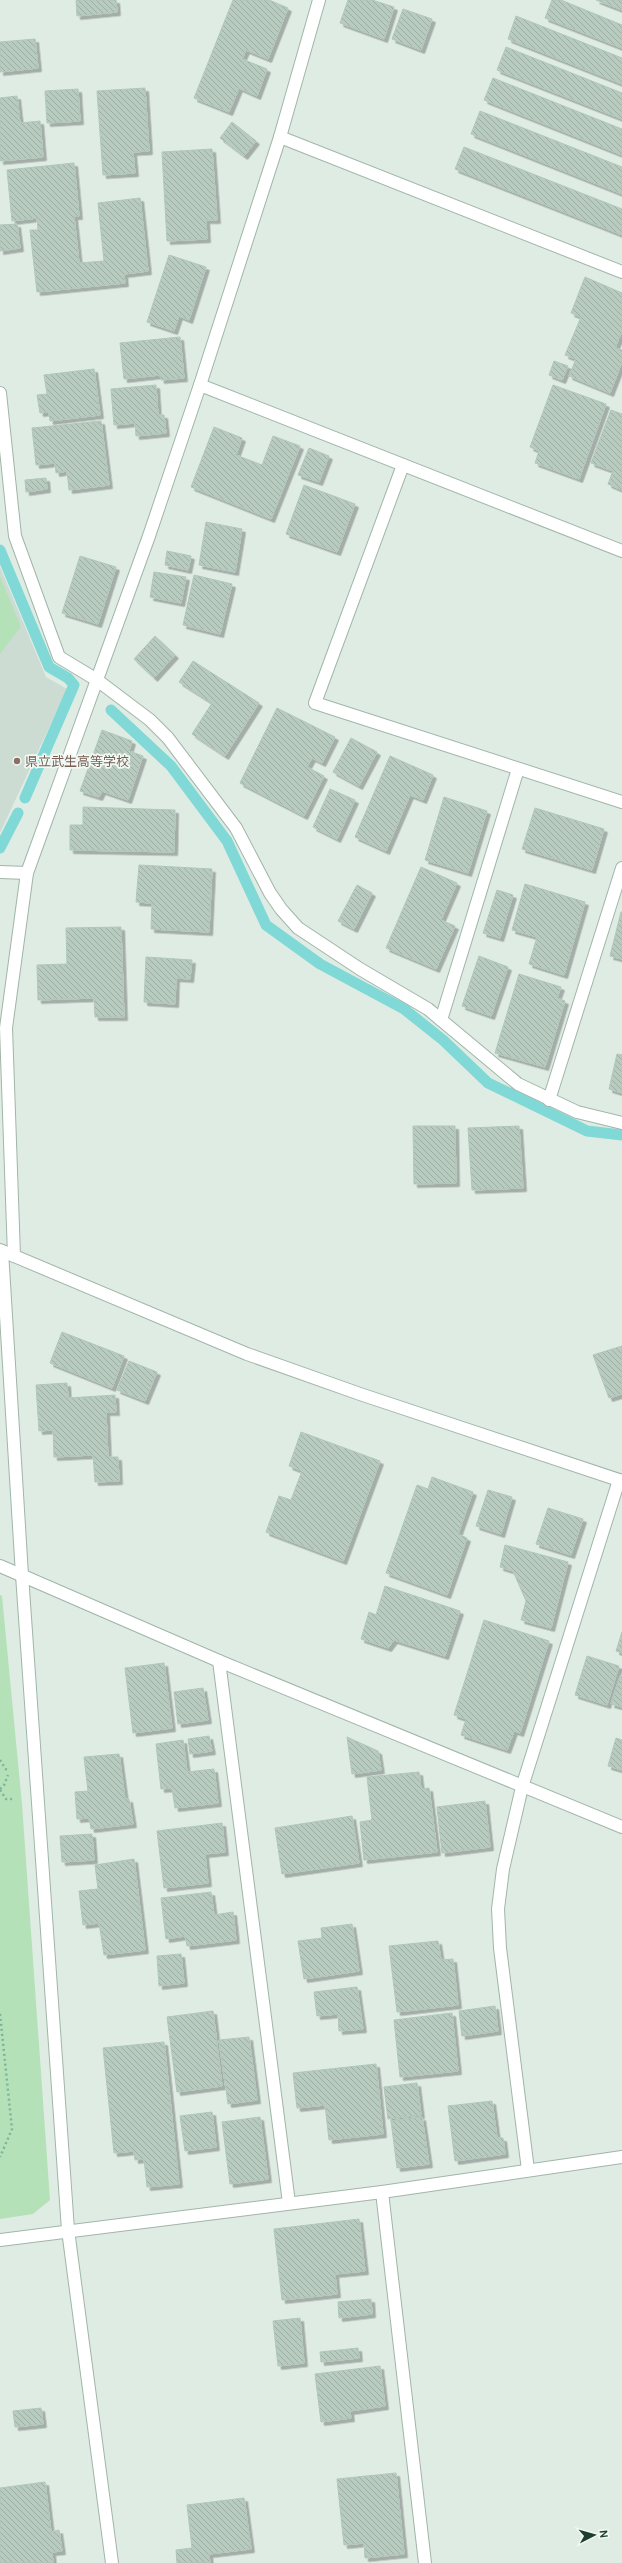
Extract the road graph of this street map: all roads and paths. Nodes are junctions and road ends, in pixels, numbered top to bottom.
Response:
1 (319, 0) edge
2 (280, 137) junction
3 (622, 272) edge
4 (200, 385) junction
5 (0, 393) edge
6 (403, 465) junction
7 (622, 551) edge
8 (97, 680) junction
9 (518, 769) junction
10 (622, 802) edge
11 (622, 868) edge
12 (0, 872) edge
13 (27, 873) junction
14 (441, 1020) junction
15 (549, 1100) junction
16 (622, 1123) edge
17 (1, 1250) edge
18 (14, 1256) junction
19 (621, 1481) edge
20 (0, 1566) edge
21 (22, 1575) junction
22 (219, 1661) junction
23 (0, 1760) edge
24 (522, 1787) junction
25 (0, 1789) edge
26 (13, 1799) dead end
27 (622, 1827) edge
28 (0, 2014) edge
29 (0, 2157) edge
30 (622, 2157) edge
31 (528, 2170) junction
32 (382, 2192) junction
33 (289, 2204) junction
34 (68, 2230) junction
35 (0, 2240) edge
36 (112, 2563) edge
37 (425, 2563) edge

1 - 2 street
2 - 3 street
2 - 4 street
4 - 6 street
4 - 8 street
5 - 8 street
6 - 7 street
6 - 9 street
8 - 13 street
8 - 14 street
9 - 10 street
9 - 14 street
11 - 15 street
12 - 13 street
13 - 18 street
14 - 15 street
15 - 16 street
17 - 18 street
17 - 21 street
18 - 19 street
19 - 24 street
20 - 21 street
21 - 22 street
21 - 34 street
22 - 24 street
22 - 33 street
23 - 25 path
24 - 27 street
24 - 31 street
25 - 26 path
28 - 29 path
30 - 31 street
31 - 32 street
32 - 33 street
32 - 37 street
33 - 34 street
34 - 35 street
34 - 36 street

